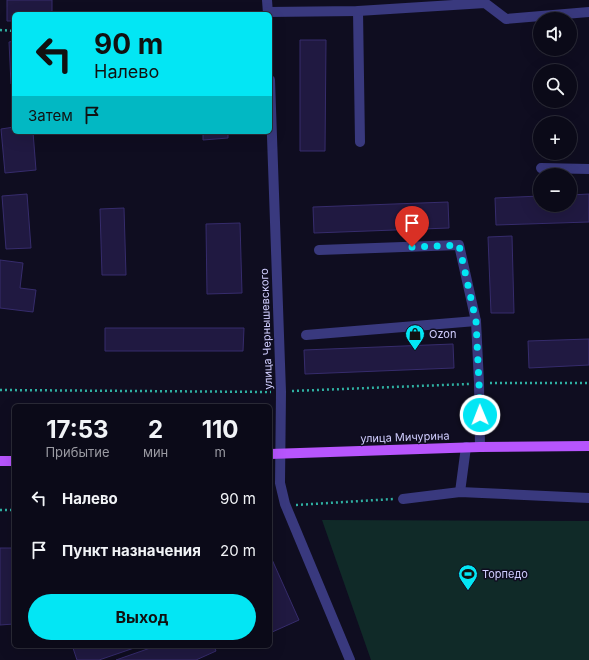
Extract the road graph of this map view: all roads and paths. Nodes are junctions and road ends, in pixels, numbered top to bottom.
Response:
1 (267, 0) edge
2 (358, 11) junction
3 (268, 12) edge
4 (589, 12) edge
5 (272, 13) edge
6 (0, 30) edge
7 (12, 31) edge
8 (272, 134) edge
9 (360, 142) dead end
10 (577, 169) edge
11 (589, 169) edge
12 (319, 250) dead end
13 (476, 321) junction
14 (306, 335) dead end
15 (479, 383) junction
16 (589, 383) edge
17 (0, 390) edge
18 (281, 392) junction
19 (589, 446) edge
20 (466, 447) junction
21 (480, 447) junction
22 (280, 453) junction
23 (272, 454) edge
24 (0, 461) edge
25 (12, 461) edge
26 (460, 492) junction
27 (589, 498) edge
28 (403, 499) joint
29 (292, 505) dead end
30 (0, 510) edge
31 (12, 510) edge
32 (350, 660) edge

1 - 3 street
2 - 4 street
2 - 5 street
2 - 9 street
6 - 7 path
8 - 18 street, улица Чернышевского
10 - 11 street
12 - 13 street
13 - 14 street
13 - 15 street
15 - 16 path
15 - 18 path
15 - 21 street
17 - 18 path
18 - 22 street, улица Чернышевского
19 - 21 main road, улица Мичурина
20 - 21 main road, улица Мичурина
20 - 22 main road, улица Мичурина
20 - 26 street
22 - 23 main road, улица Мичурина
22 - 32 street, улица Чернышевского
24 - 25 main road
26 - 27 street
26 - 28 street
28 - 29 path
30 - 31 path

